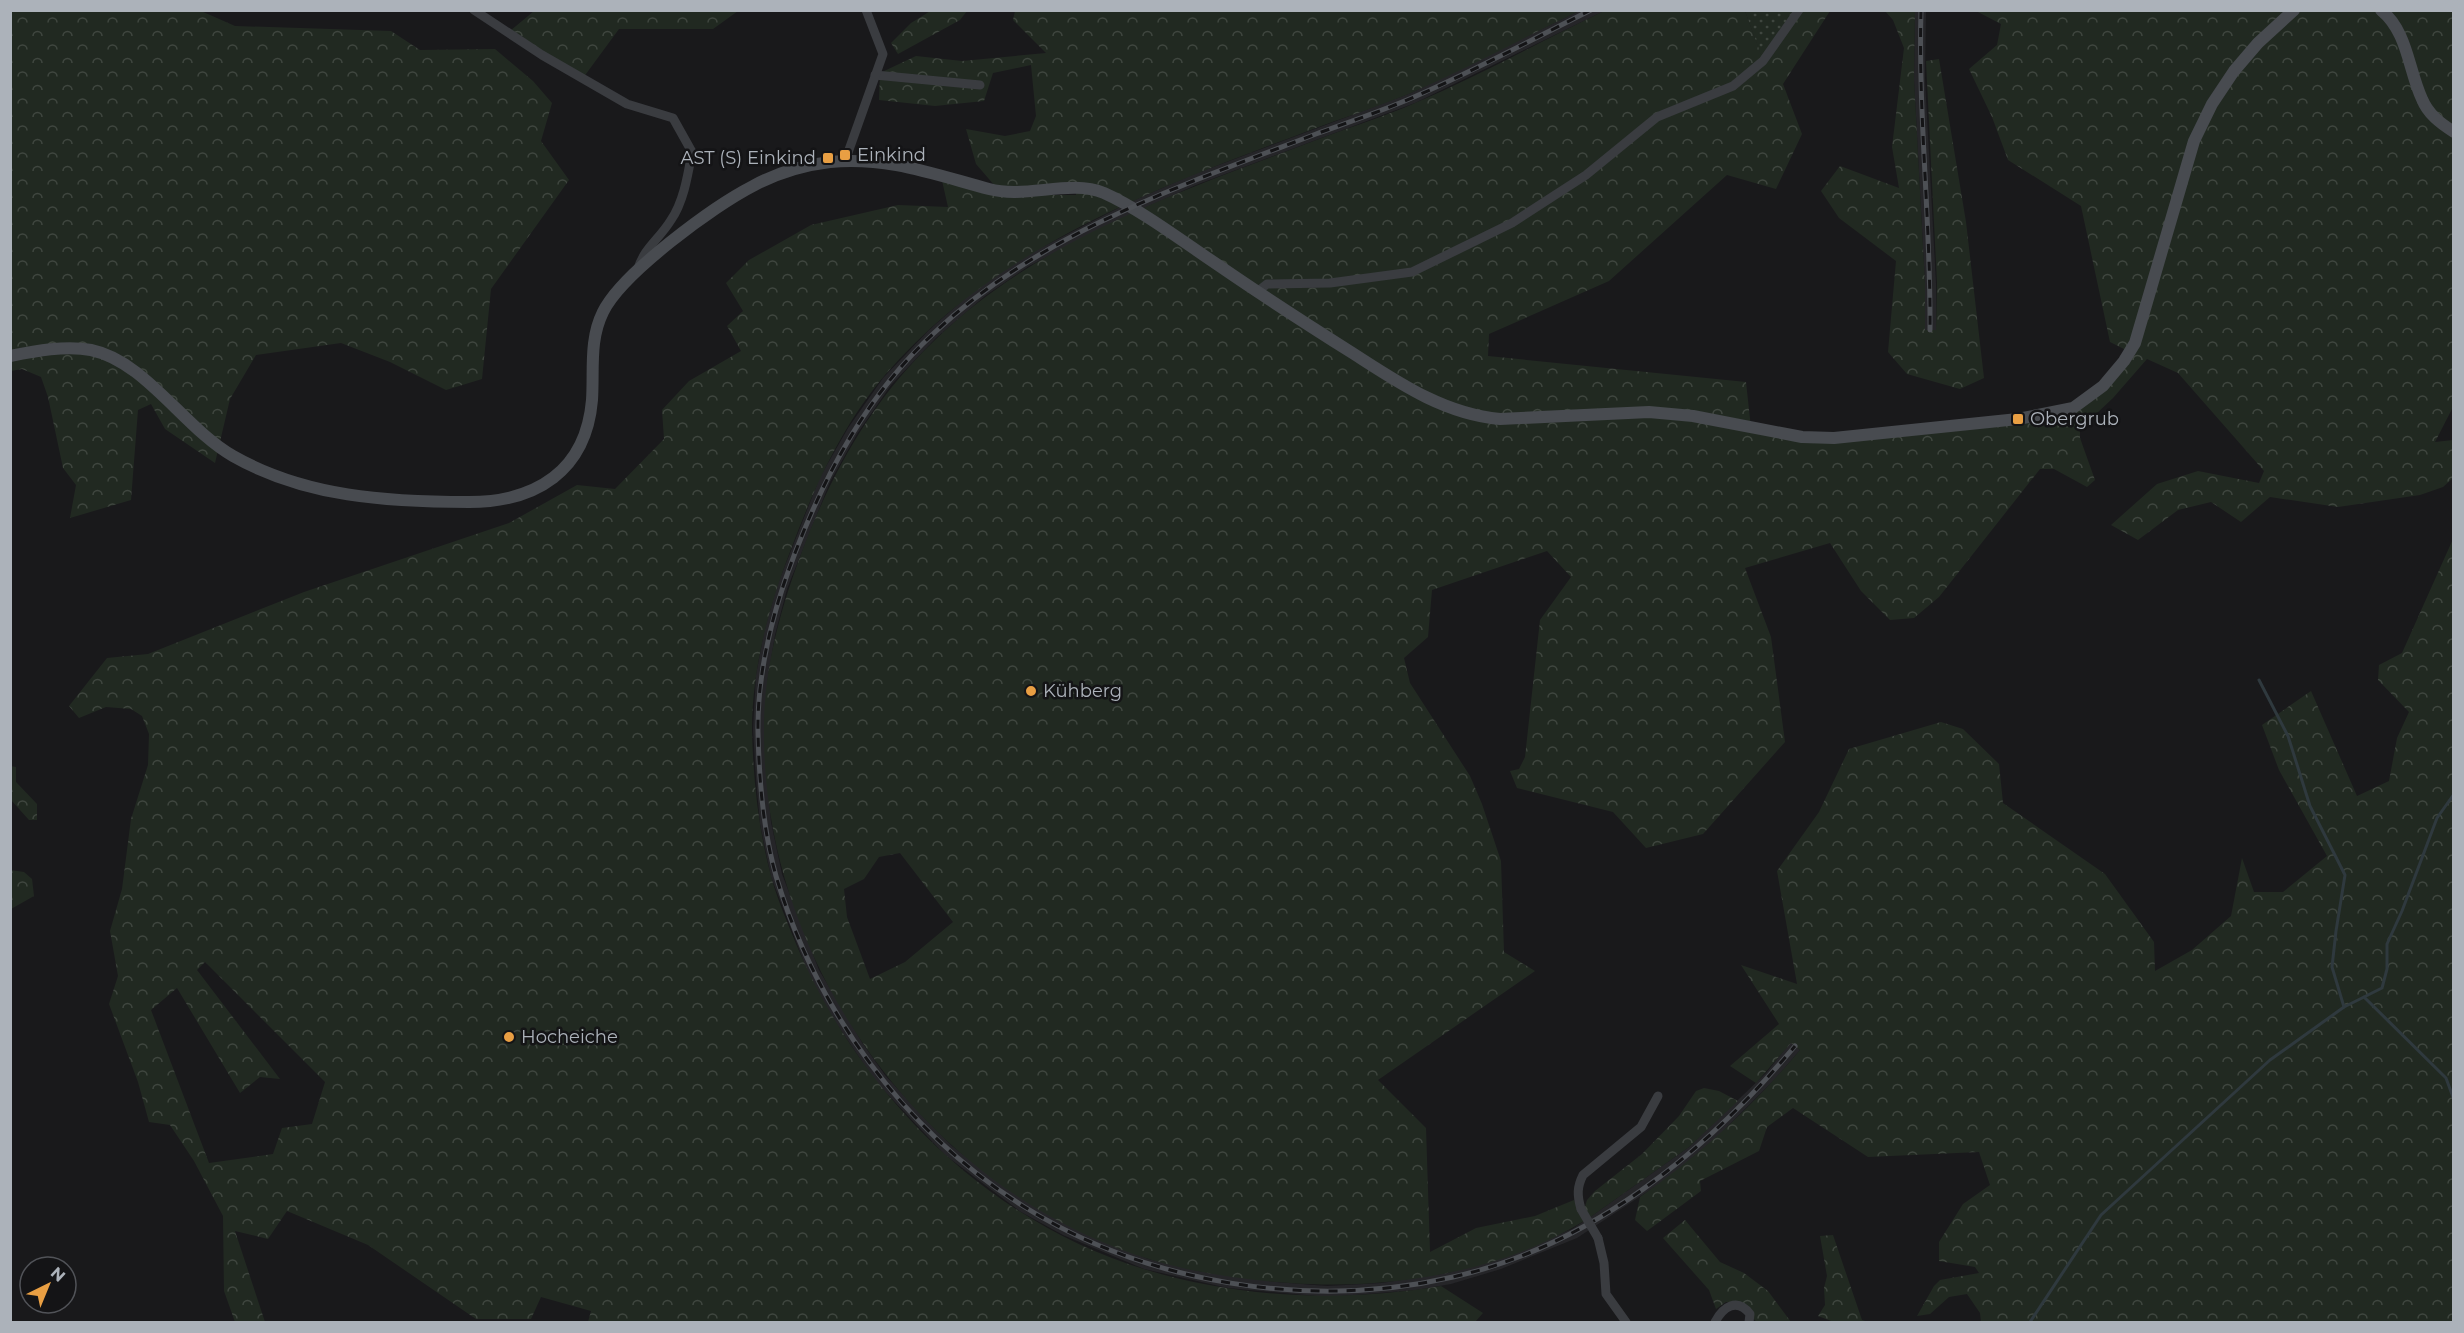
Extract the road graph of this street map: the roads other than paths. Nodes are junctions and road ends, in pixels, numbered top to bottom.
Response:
1 (474, 10) edge
2 (866, 10) edge
3 (1799, 10) edge
4 (2294, 10) edge
5 (2381, 10) edge
6 (875, 75) junction
7 (980, 85) dead end
8 (2454, 132) edge
9 (845, 161) junction
10 (637, 271) junction
11 (1257, 292) junction
12 (10, 356) edge
13 (1658, 1096) dead end
14 (1626, 1323) edge
15 (1715, 1323) edge
16 (1749, 1323) edge

1 - 10 street
2 - 6 street
3 - 11 street
4 - 11 street
5 - 8 street
6 - 7 street
6 - 9 street
9 - 10 street
9 - 11 street
10 - 12 street
13 - 14 street, bridge
15 - 16 street

